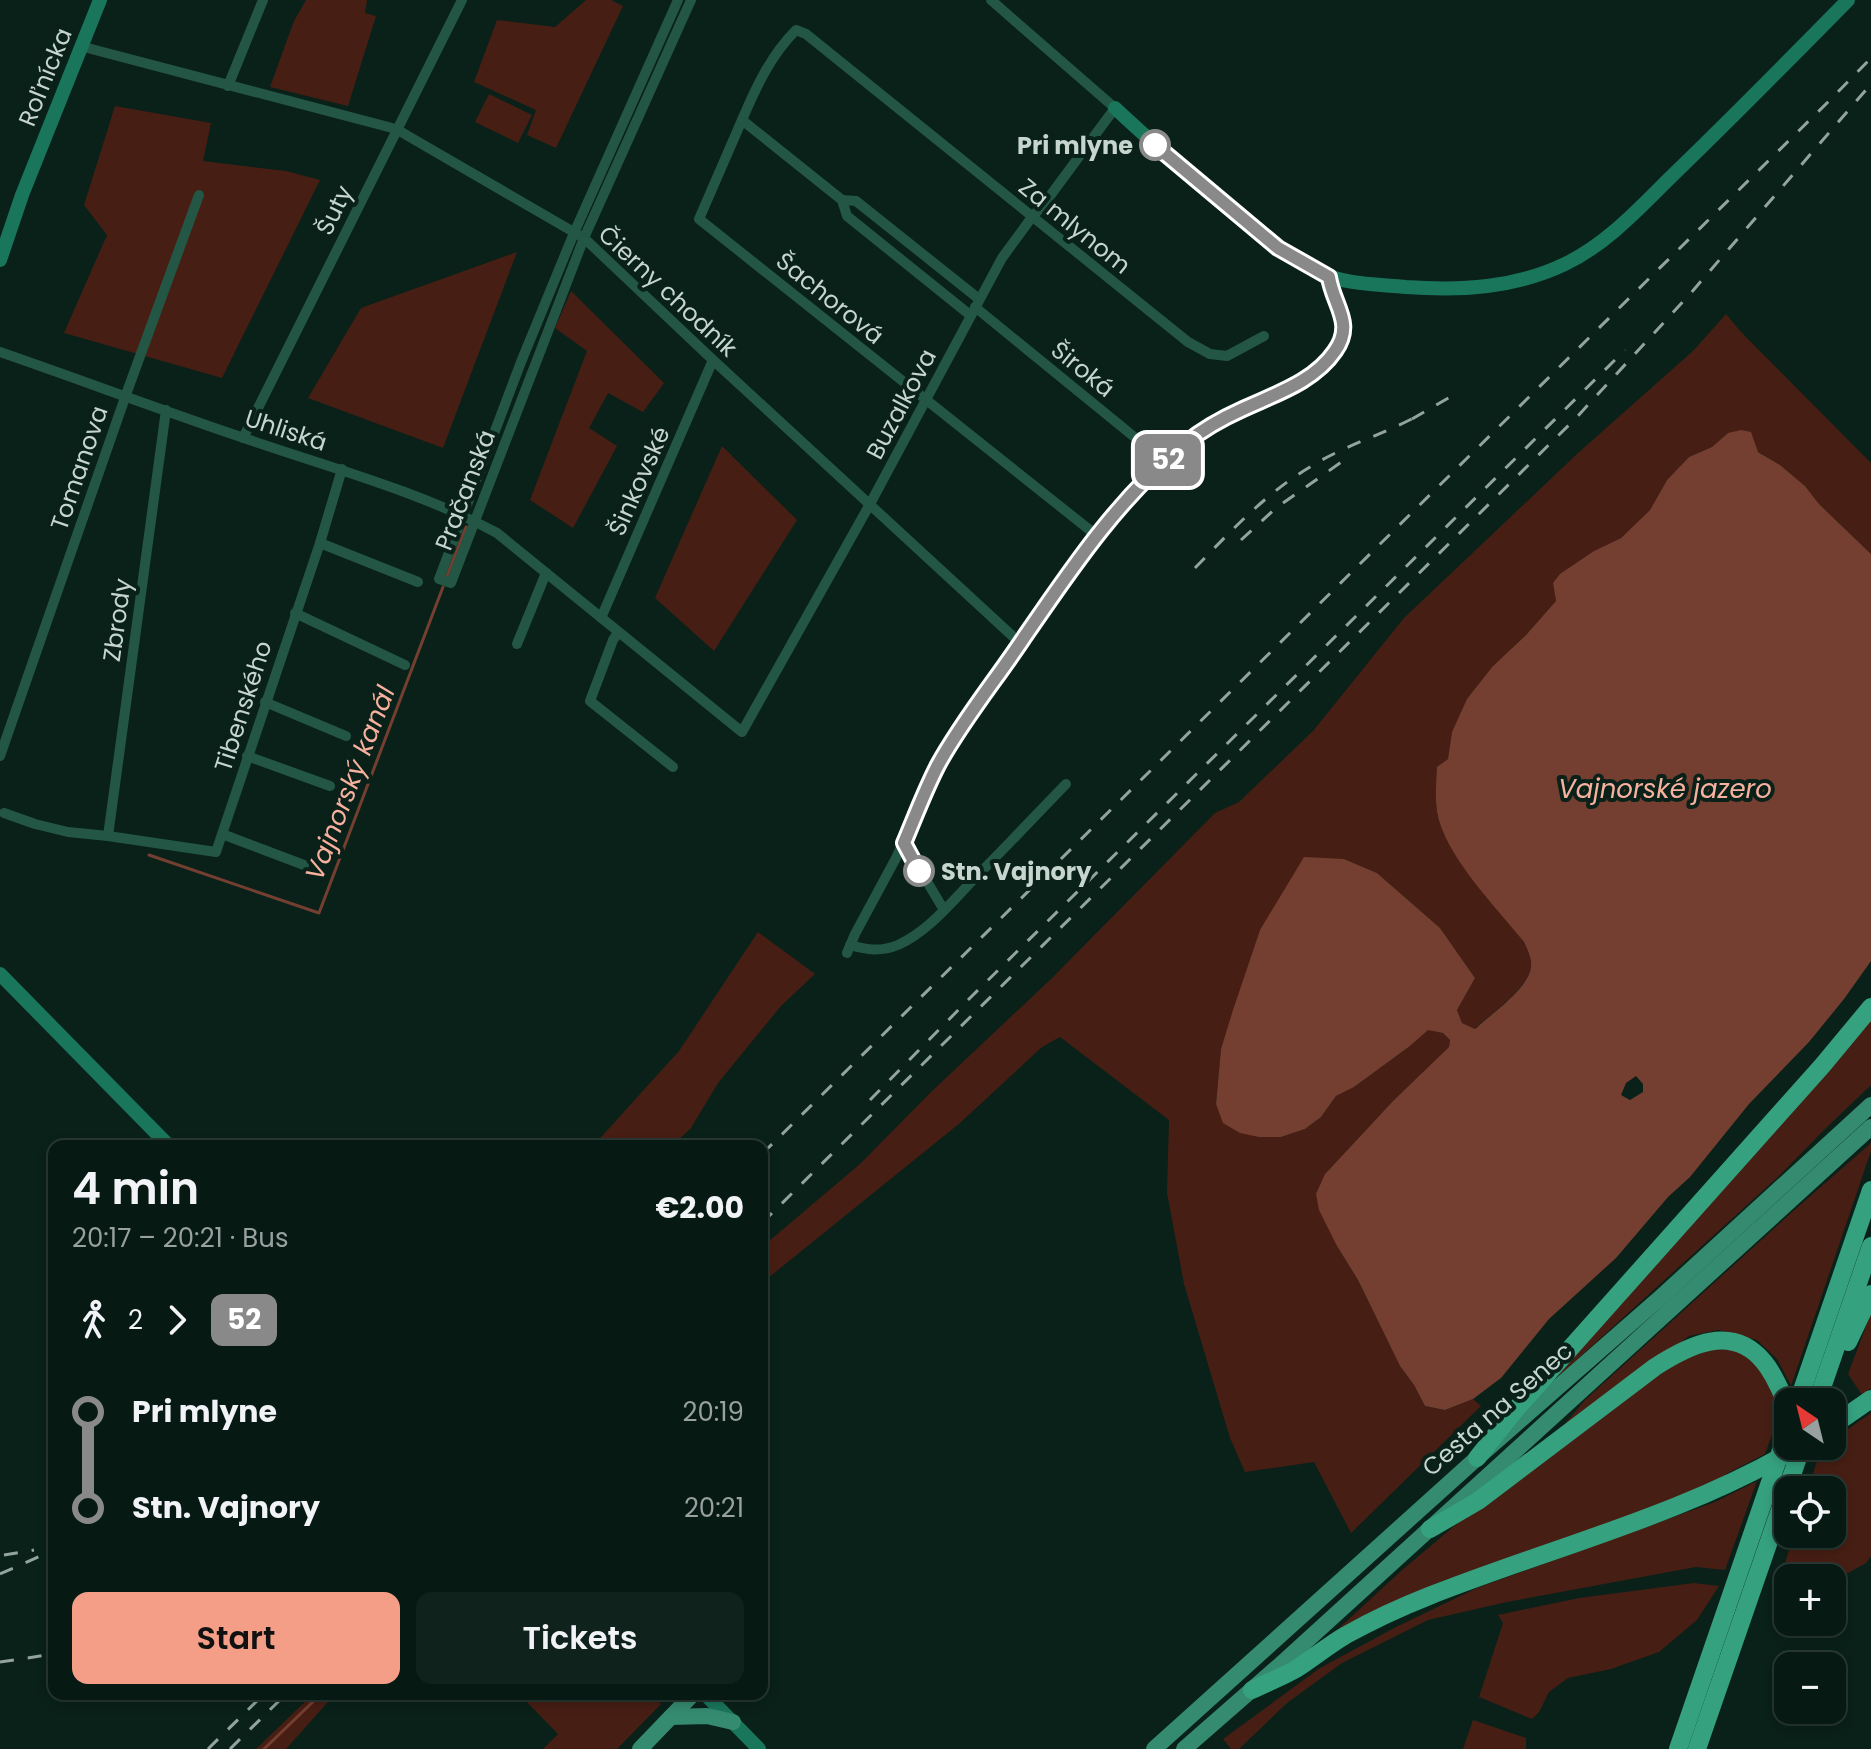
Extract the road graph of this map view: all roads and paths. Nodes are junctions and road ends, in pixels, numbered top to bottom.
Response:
1 (100, 0) edge
2 (263, 0) edge
3 (462, 0) edge
4 (678, 0) edge
5 (691, 0) edge
6 (991, 0) edge
7 (1848, 0) edge
8 (80, 46) junction
9 (228, 86) junction
10 (1115, 108) junction
11 (742, 120) junction
12 (396, 129) junction
13 (199, 195) dead end
14 (842, 200) junction
15 (1032, 217) junction
16 (579, 235) junction
17 (0, 260) edge
18 (1329, 277) junction
19 (975, 307) junction
20 (1264, 336) dead end
21 (0, 352) edge
22 (713, 360) junction
23 (125, 395) junction
24 (926, 400) junction
25 (166, 410) junction
26 (243, 438) junction
27 (1165, 462) junction
28 (342, 469) junction
29 (870, 504) junction
30 (463, 515) junction
31 (474, 521) junction
32 (1096, 535) junction
33 (320, 543) junction
34 (546, 573) junction
35 (418, 582) dead end
36 (295, 613) junction
37 (601, 618) junction
38 (618, 633) junction
39 (1020, 643) junction
40 (517, 644) dead end
41 (405, 665) dead end
42 (265, 702) junction
43 (742, 732) joint
44 (346, 736) dead end
45 (0, 756) edge
46 (247, 756) junction
47 (673, 767) dead end
48 (1066, 784) dead end
49 (330, 786) dead end
50 (4, 813) dead end
51 (222, 834) junction
52 (108, 836) junction
53 (904, 843) junction
54 (304, 865) dead end
55 (944, 910) junction
56 (0, 974) edge
57 (1871, 1007) edge
58 (1871, 1105) edge
59 (1871, 1127) edge
60 (163, 1140) edge
61 (1871, 1190) edge
62 (1871, 1246) edge
63 (1871, 1294) edge
64 (1778, 1388) edge
65 (1803, 1388) edge
66 (1823, 1388) edge
67 (1825, 1388) edge
68 (1871, 1399) edge
69 (1846, 1417) edge
70 (1477, 1458) junction
71 (1775, 1460) edge
72 (1778, 1460) edge
73 (1796, 1460) edge
74 (1430, 1529) junction
75 (1252, 1690) junction
76 (675, 1700) edge
77 (687, 1700) edge
78 (711, 1700) edge
79 (671, 1717) junction
80 (733, 1722) junction
81 (640, 1749) edge
82 (759, 1749) edge
83 (1154, 1749) edge
84 (1184, 1749) edge
85 (1678, 1749) edge
86 (1697, 1749) edge

1 - 8 street, Roľnícka
2 - 9 street
3 - 12 street, Šuty
4 - 16 street, Pračanská
5 - 16 street, Pračanská
6 - 10 street
7 - 18 street
8 - 9 street, Čierny chodník
8 - 17 street, Roľnícka
9 - 12 street, Čierny chodník
10 - 15 street, Buzalkova
10 - 18 street
11 - 14 street, Široká
11 - 15 street, Za mlynom
11 - 24 street, Šachorová
12 - 16 street, Čierny chodník
12 - 26 street, Šuty
13 - 23 street, Tomanova
14 - 19 street, Široká
14 - 19 street, Široká
15 - 19 street, Buzalkova
15 - 20 street, Za mlynom
16 - 22 street, Čierny chodník
16 - 30 street, Pračanská
16 - 31 street, Pračanská
18 - 27 street
19 - 24 street, Buzalkova
19 - 27 street, Široká
21 - 23 street, Uhliská
22 - 29 street, Čierny chodník
22 - 37 street, Šinkovské
23 - 25 street, Uhliská
23 - 45 street, Tomanova
24 - 29 street, Buzalkova
24 - 32 street, Šachorová
25 - 26 street, Uhliská
25 - 52 street, Zbrody
26 - 28 street, Uhliská
27 - 32 street
28 - 30 street, Uhliská
28 - 33 street, Tibenského
29 - 39 street, Čierny chodník
29 - 43 street, Buzalkova
30 - 31 street, Uhliská
30 - 31 street, Pračanská
31 - 34 street, Uhliská
32 - 39 street
33 - 35 street
33 - 36 street, Tibenského
34 - 37 street, Uhliská
34 - 40 street
36 - 41 street
36 - 42 street, Tibenského
37 - 38 street, Uhliská
38 - 43 street, Uhliská
38 - 47 street
39 - 53 street
42 - 44 street
42 - 46 street, Tibenského
46 - 49 street
46 - 51 street, Tibenského
48 - 55 street
50 - 52 street
51 - 52 street
51 - 54 street
53 - 55 street
53 - 55 street
56 - 60 street
57 - 70 highway
58 - 70 main road, Cesta na Senec
59 - 74 main road, Cesta na Senec
61 - 65 highway
62 - 66 highway
63 - 67 highway
64 - 74 highway
68 - 69 highway
70 - 83 main road, Cesta na Senec
71 - 75 highway
72 - 85 highway
73 - 86 highway
74 - 75 main road, Cesta na Senec
75 - 84 main road, Cesta na Senec
76 - 79 main road
77 - 79 main road
78 - 80 street
79 - 80 main road
79 - 81 main road
80 - 82 street

